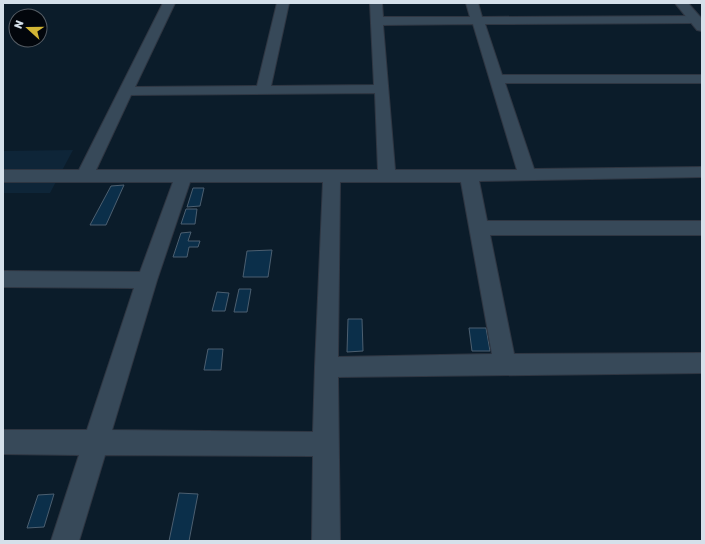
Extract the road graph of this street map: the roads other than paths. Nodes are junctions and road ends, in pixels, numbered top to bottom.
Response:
1 (168, 3) edge
2 (282, 3) edge
3 (376, 3) edge
4 (472, 3) edge
5 (680, 3) edge
6 (575, 8) dead end
7 (582, 19) junction
8 (377, 21) junction
9 (477, 21) junction
10 (698, 23) edge
11 (496, 79) junction
12 (702, 79) edge
13 (381, 88) junction
14 (263, 90) junction
15 (126, 91) junction
16 (702, 172) edge
17 (527, 174) junction
18 (184, 175) junction
19 (3, 176) edge
20 (85, 176) junction
21 (332, 176) junction
22 (386, 176) junction
23 (469, 176) junction
24 (480, 228) junction
25 (702, 228) edge
26 (3, 279) edge
27 (146, 280) junction
28 (702, 363) edge
29 (505, 364) junction
30 (326, 367) junction
31 (3, 442) edge
32 (96, 442) junction
33 (325, 444) junction
34 (65, 541) edge
35 (326, 541) edge

1 - 15 street
2 - 14 street
3 - 8 street
4 - 9 street
5 - 10 street
6 - 7 street
7 - 9 street
7 - 10 street
8 - 9 street
8 - 13 street
9 - 11 street
11 - 12 street
11 - 17 street
13 - 14 street
13 - 22 street
14 - 15 street
15 - 20 street
16 - 17 street
17 - 23 street
18 - 20 street
18 - 21 street
18 - 27 street
19 - 20 street
21 - 22 street
21 - 30 street
22 - 23 street
23 - 24 street
24 - 25 street
24 - 29 street
26 - 27 street
27 - 32 street
28 - 29 street
29 - 30 street
30 - 33 street
31 - 32 street
32 - 33 street
32 - 34 street
33 - 35 street

